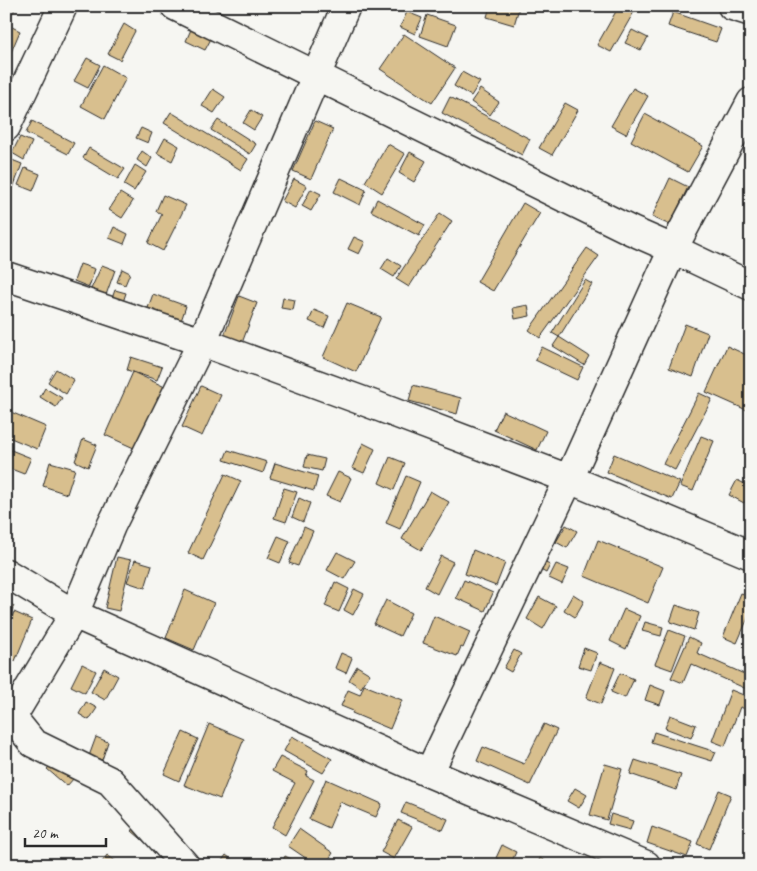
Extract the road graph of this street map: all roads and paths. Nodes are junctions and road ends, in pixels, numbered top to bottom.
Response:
1 (63, 6) edge
2 (175, 6) edge
3 (346, 6) edge
4 (732, 6) edge
5 (751, 12) edge
6 (316, 75) junction
7 (751, 102) edge
8 (6, 127) edge
9 (673, 249) junction
10 (6, 276) edge
11 (751, 286) edge
12 (202, 342) junction
13 (568, 479) junction
14 (751, 555) edge
15 (6, 573) edge
16 (74, 614) junction
17 (429, 774) junction
18 (185, 865) edge
19 (646, 865) edge

1 - 8 street
2 - 6 street
3 - 6 street
4 - 5 street
6 - 9 street
6 - 12 street
7 - 9 street
9 - 11 street
9 - 13 street
10 - 12 street
12 - 13 street
12 - 16 street
13 - 14 street
13 - 17 street
15 - 16 street
16 - 17 street
16 - 18 street
17 - 19 street

